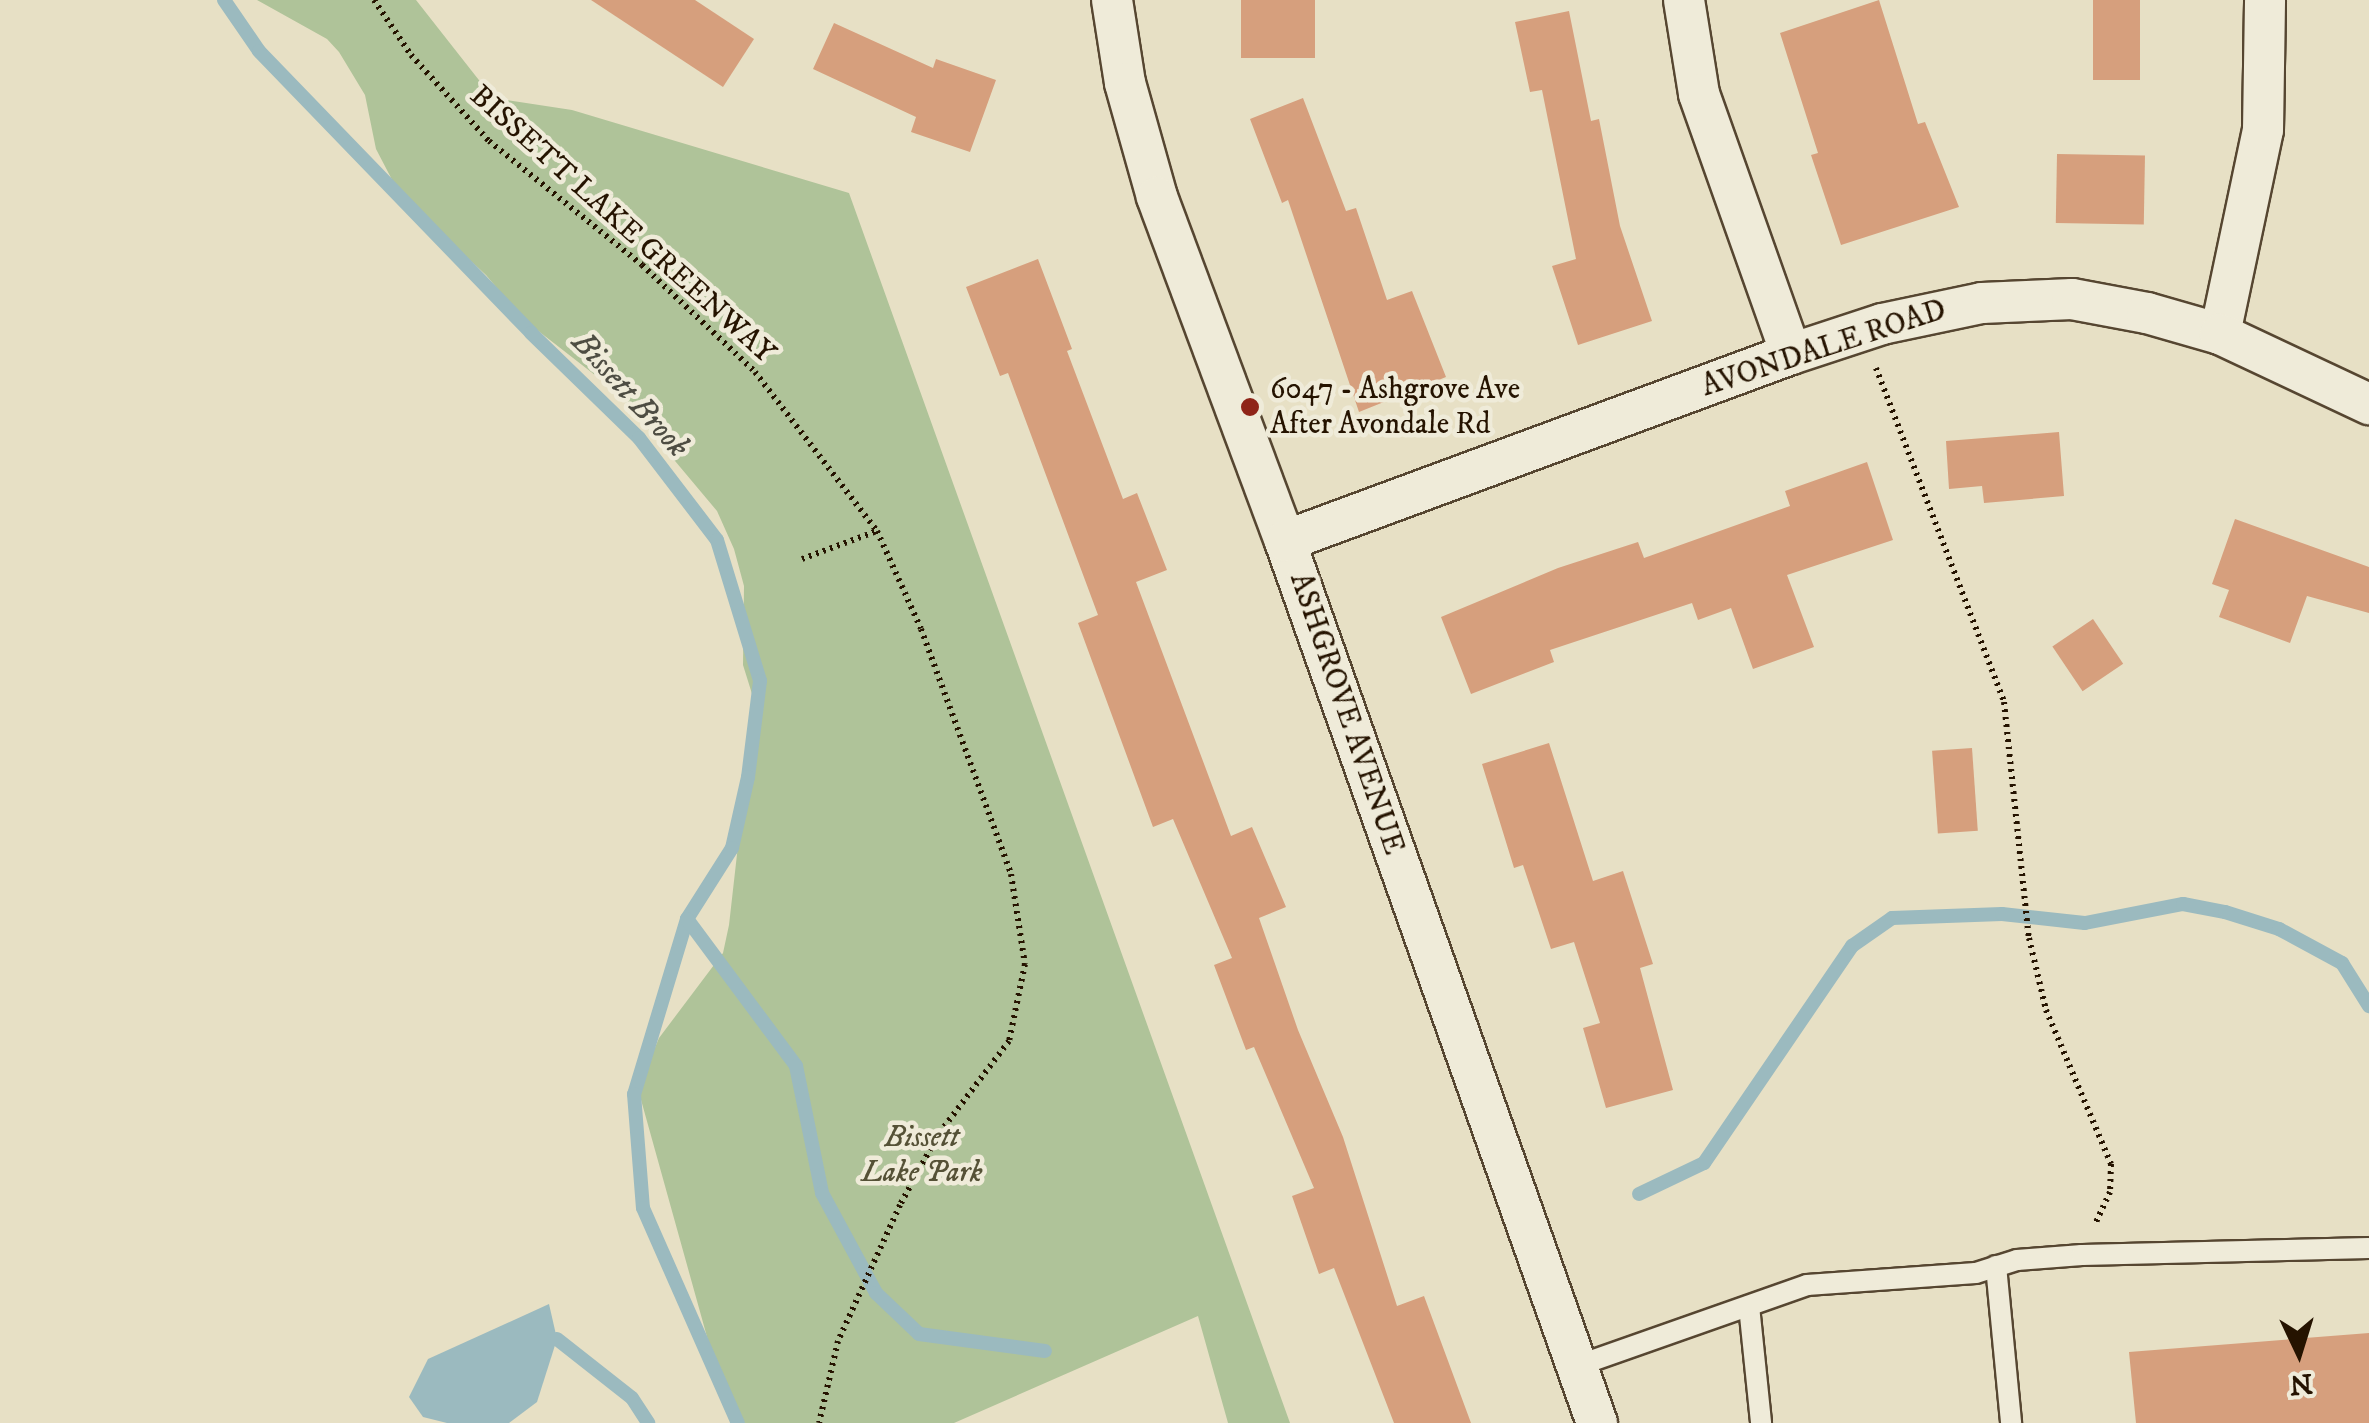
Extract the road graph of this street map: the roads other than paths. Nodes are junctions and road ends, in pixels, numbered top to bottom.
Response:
1 (1112, 0) edge
2 (1684, 0) edge
3 (2265, 0) edge
4 (2220, 334) junction
5 (1792, 354) junction
6 (2369, 404) edge
7 (1285, 541) junction
8 (2369, 1248) edge
9 (1996, 1266) junction
10 (1748, 1306) junction
11 (1577, 1366) junction
12 (1597, 1423) edge
13 (1760, 1423) edge
14 (2011, 1423) edge

1 - 7 street, ASHGROVE AVENUE
2 - 5 street
3 - 4 street
4 - 5 street, AVONDALE ROAD
4 - 6 street, AVONDALE ROAD
5 - 7 street, AVONDALE ROAD
7 - 11 street, ASHGROVE AVENUE
8 - 9 lane
9 - 10 lane
9 - 14 lane
10 - 11 lane
10 - 13 lane
11 - 12 street, ASHGROVE AVENUE

